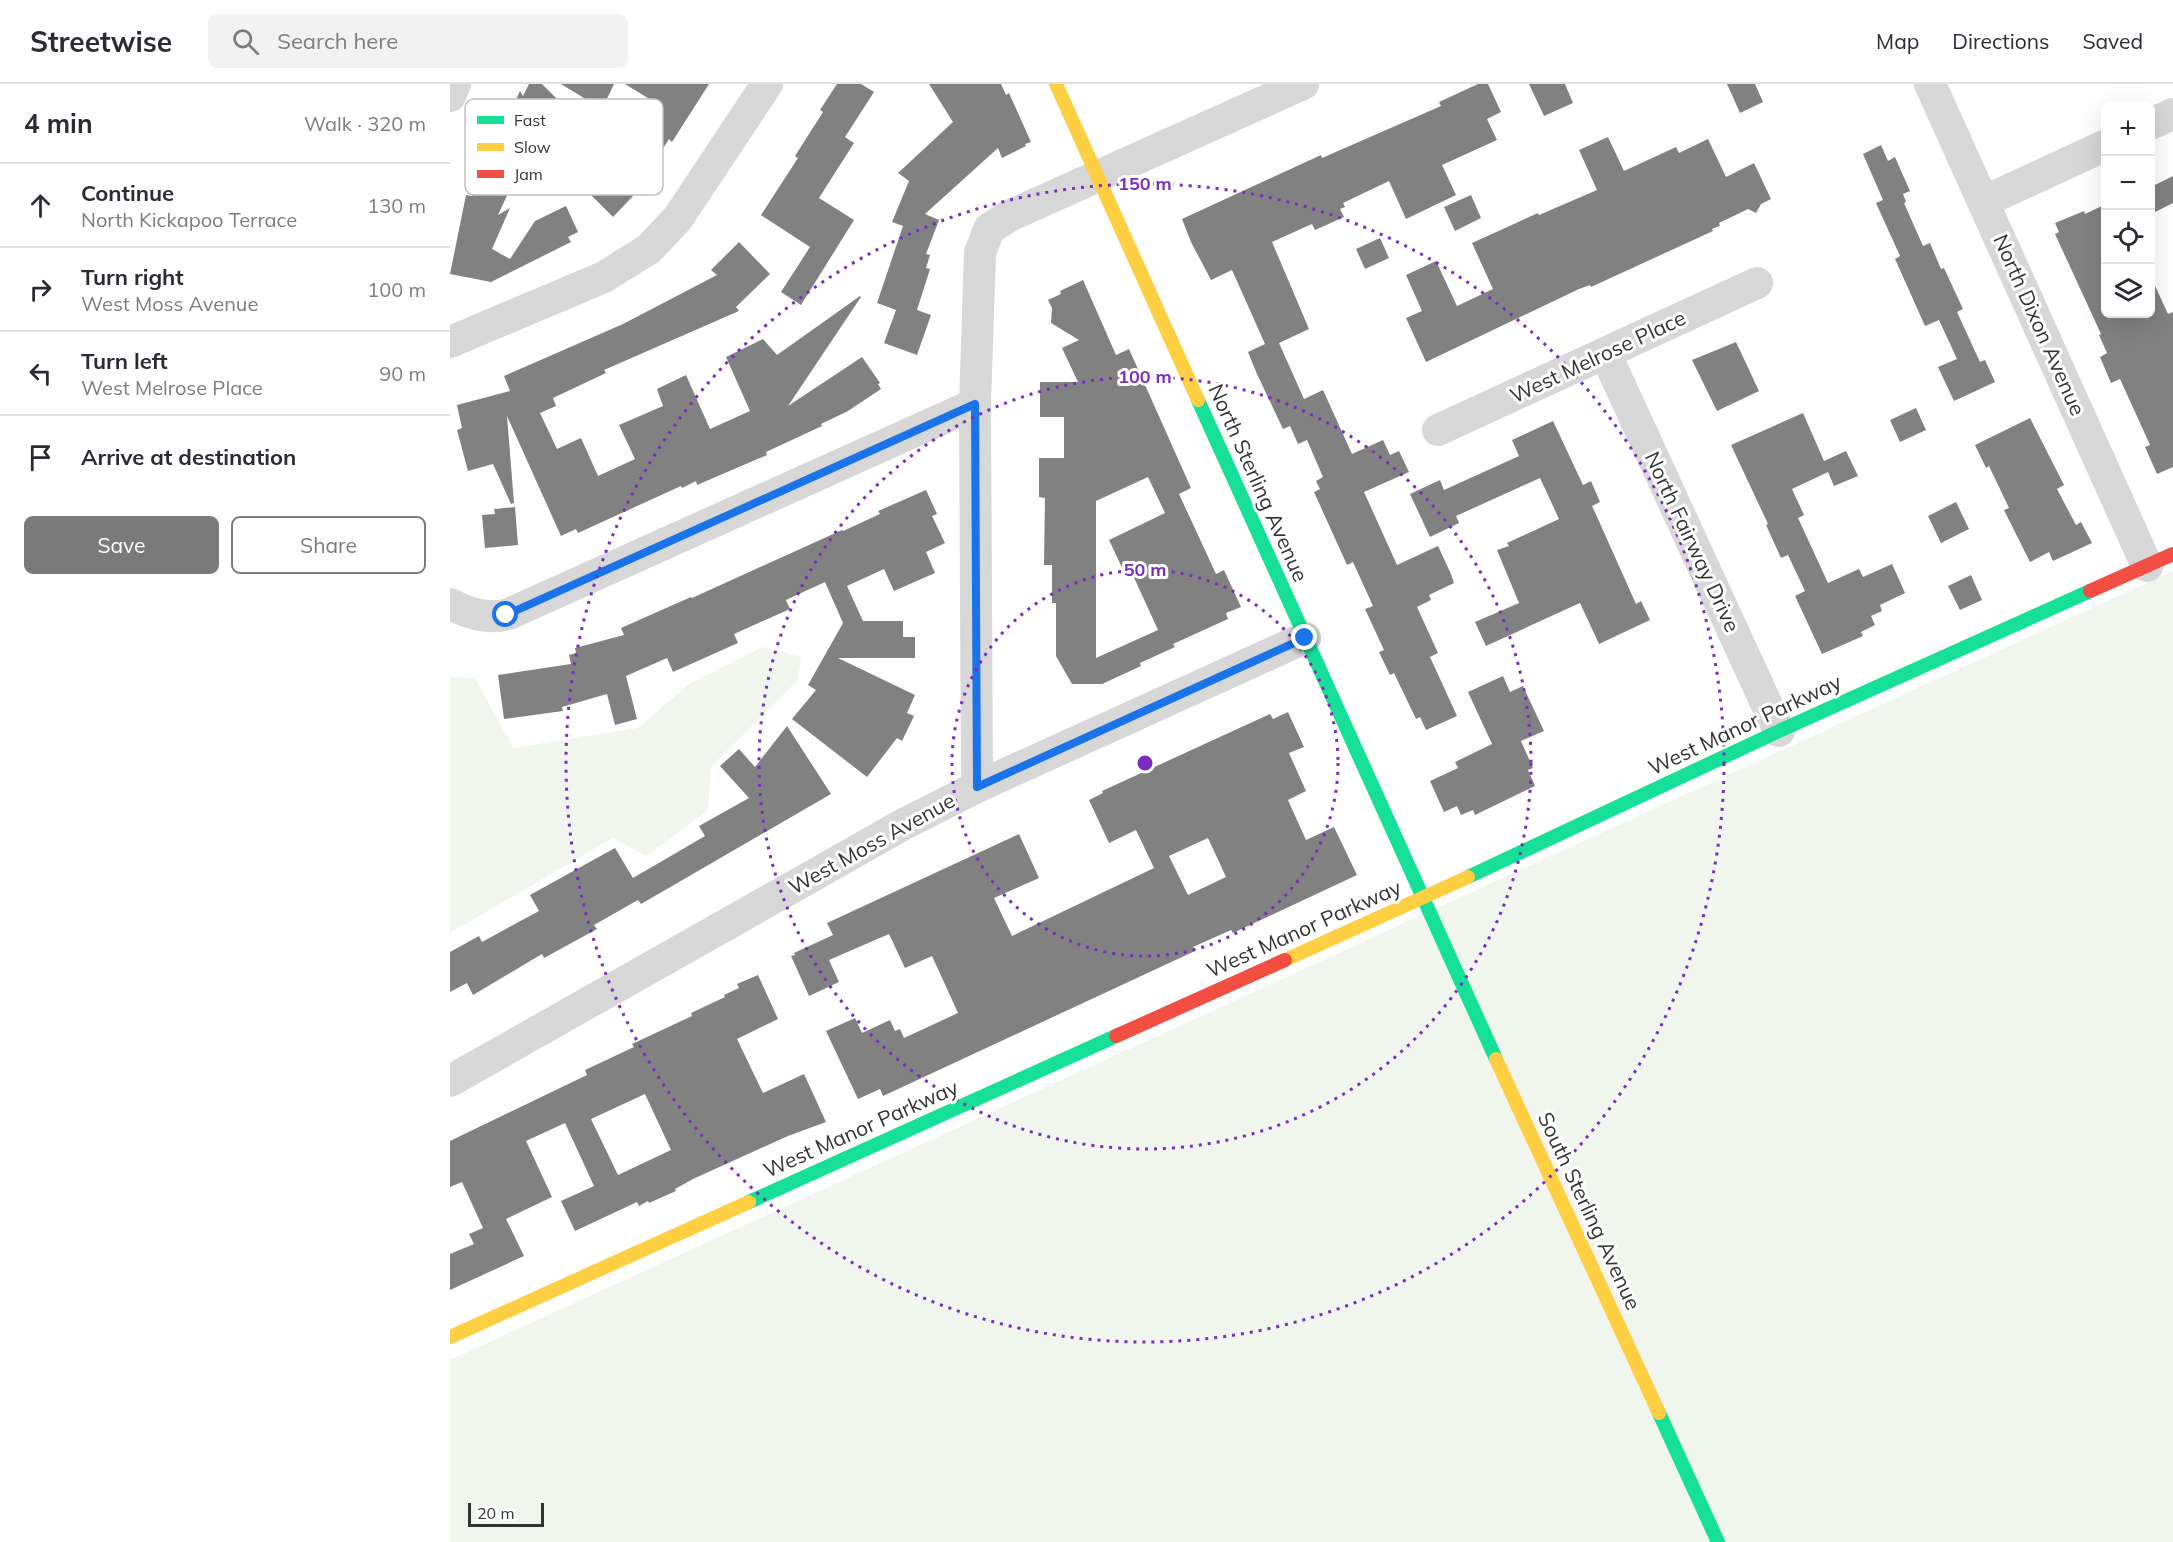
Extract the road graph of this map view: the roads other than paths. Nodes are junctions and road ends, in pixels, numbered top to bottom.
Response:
1 (455, 84) edge
2 (767, 84) edge
3 (1056, 84) edge
4 (1303, 84) edge
5 (1930, 84) edge
6 (450, 96) edge
7 (2173, 114) edge
8 (2155, 122) edge
9 (2101, 147) edge
10 (1097, 177) junction
11 (1983, 202) junction
12 (1757, 283) dead end
13 (450, 342) edge
14 (1605, 353) junction
15 (975, 404) junction
16 (1438, 430) dead end
17 (2160, 560) edge
18 (450, 604) edge
19 (1305, 638) junction
20 (1779, 731) junction
21 (977, 787) junction
22 (1422, 898) junction
23 (450, 1081) edge
24 (450, 1337) edge
25 (1718, 1542) edge

1 - 6 street
2 - 13 street
3 - 10 street, North Sterling Avenue
4 - 10 street, West Moss Avenue
5 - 11 street, North Dixon Avenue
7 - 8 street
9 - 11 street
10 - 15 street, West Moss Avenue
10 - 19 street, North Sterling Avenue
11 - 17 street, North Dixon Avenue
12 - 14 street, West Melrose Place
14 - 16 street, West Melrose Place
14 - 20 street, North Fairway Drive
15 - 18 street
15 - 21 street, West Moss Avenue
17 - 20 street, West Manor Parkway
19 - 21 street
19 - 22 street, North Sterling Avenue
20 - 22 street, West Manor Parkway
21 - 23 street, West Moss Avenue
22 - 24 street, West Manor Parkway
22 - 25 street, South Sterling Avenue

